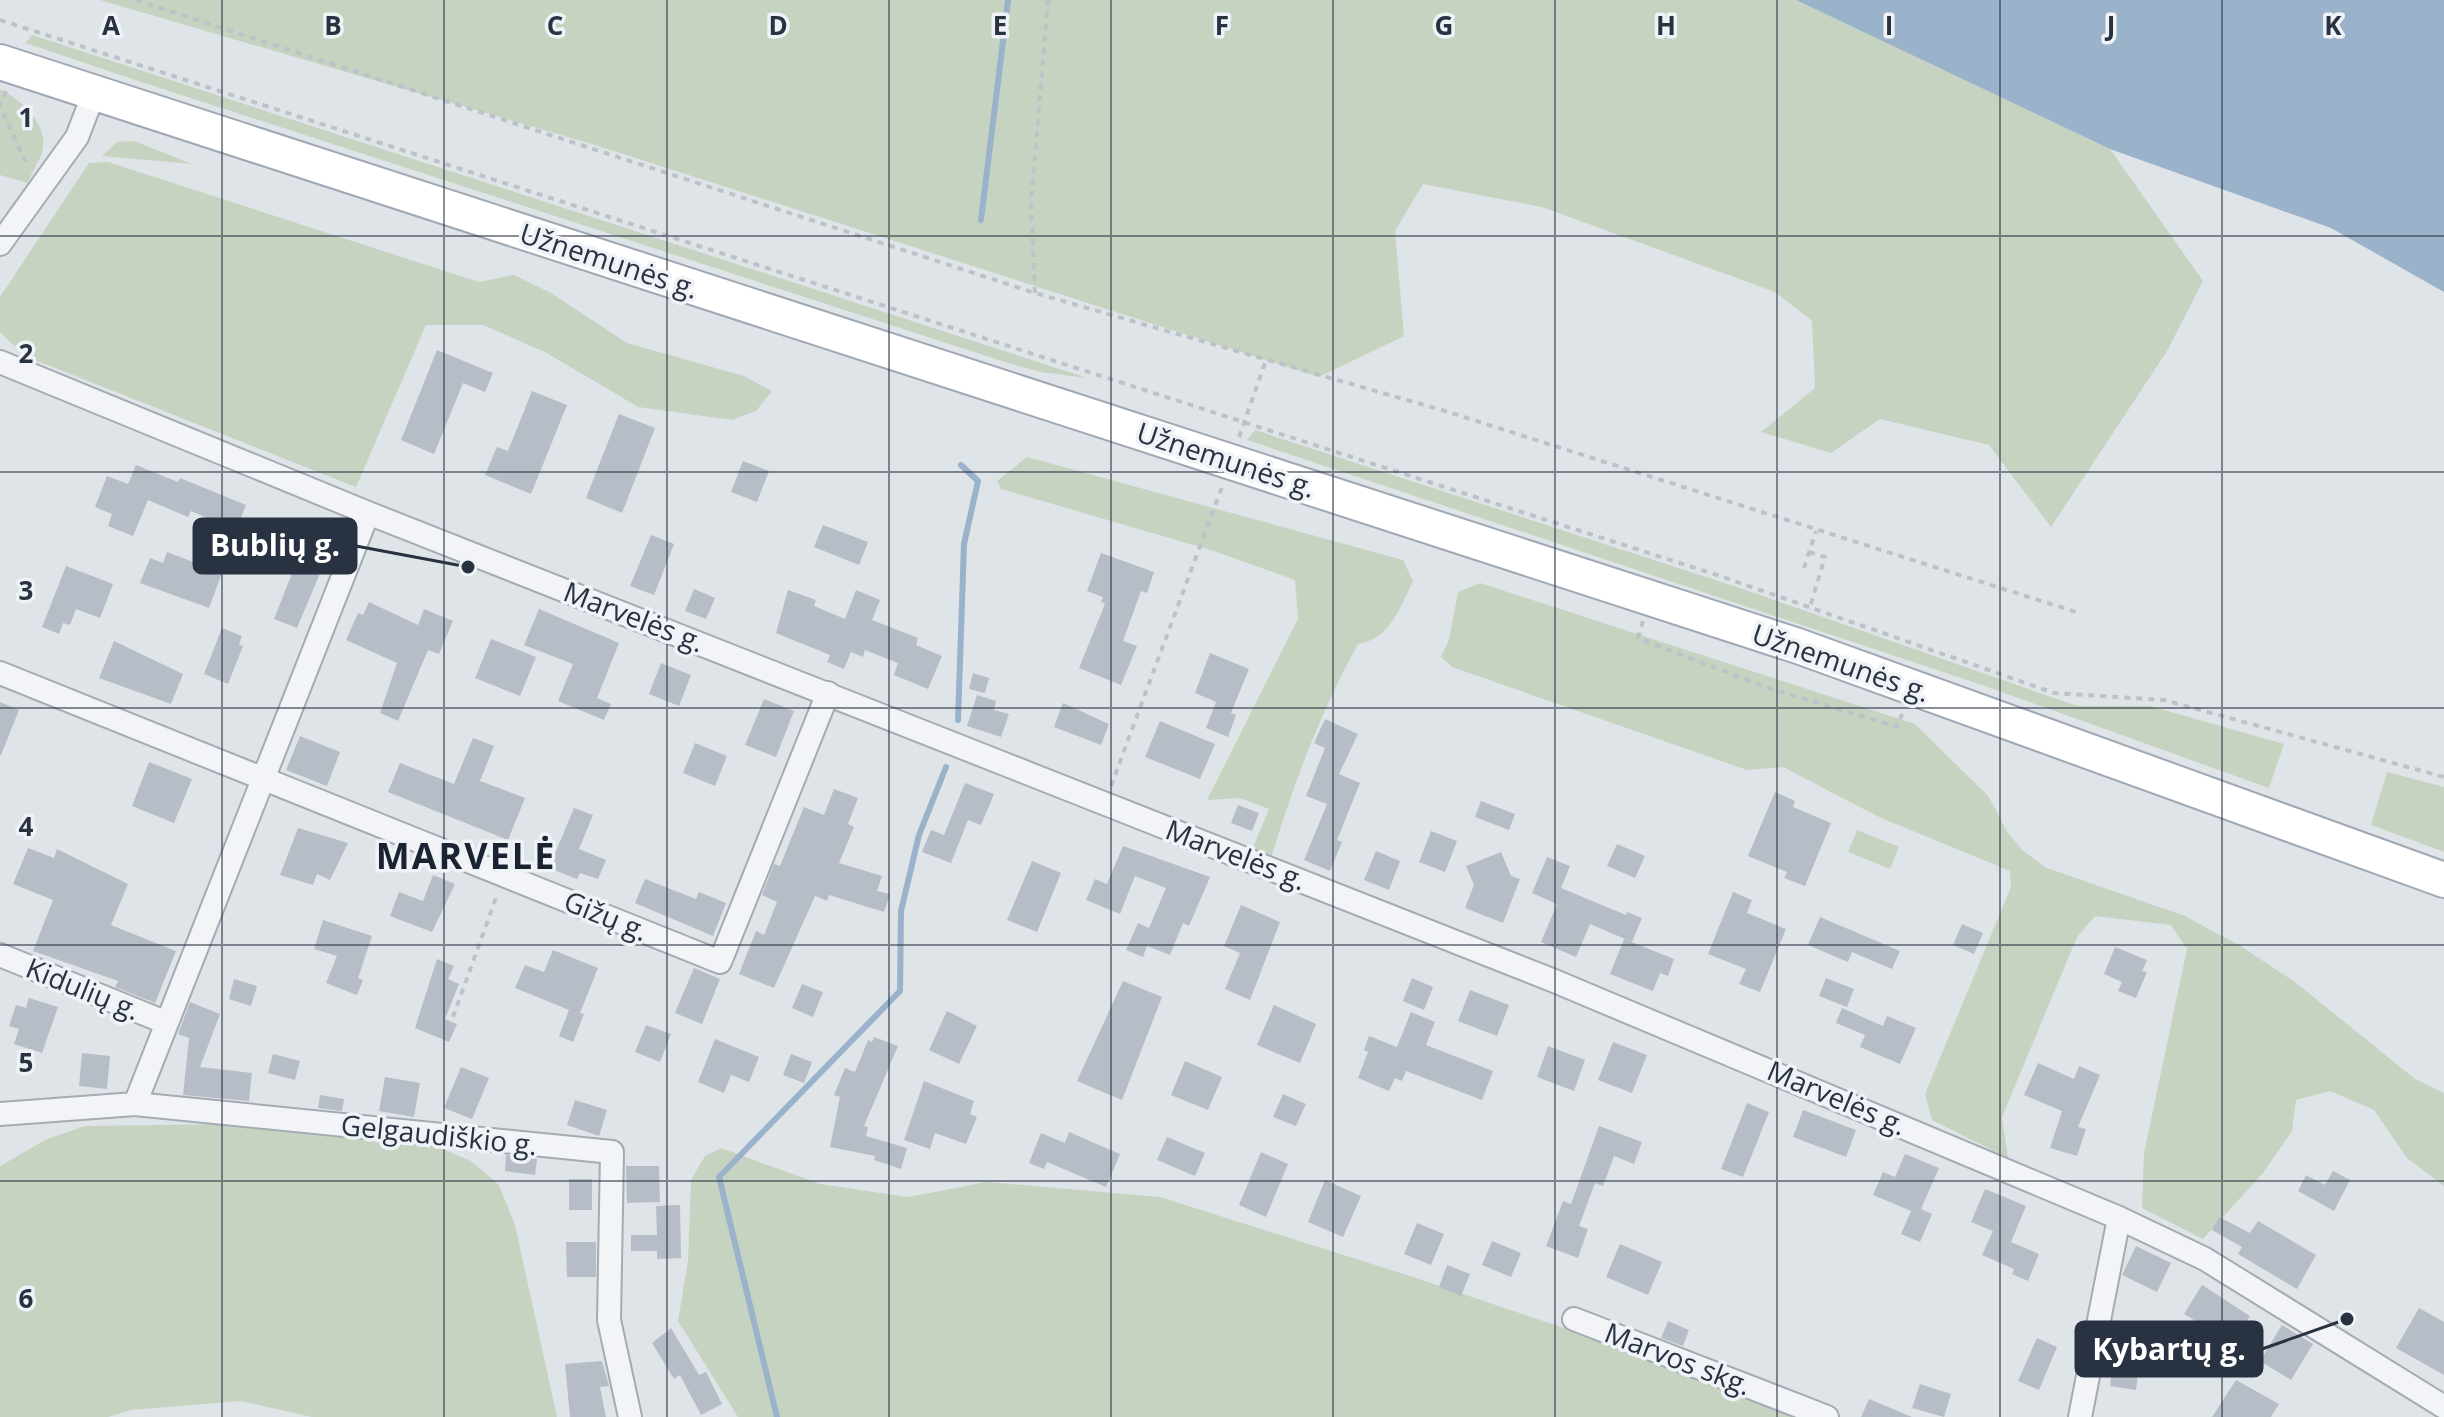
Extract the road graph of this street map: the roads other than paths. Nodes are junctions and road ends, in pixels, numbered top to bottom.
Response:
1 (0, 62) edge
2 (94, 93) junction
3 (0, 244) edge
4 (0, 362) edge
5 (368, 513) junction
6 (0, 673) edge
7 (828, 693) junction
8 (264, 779) junction
9 (2444, 880) edge
10 (0, 955) edge
11 (167, 1023) junction
12 (135, 1104) junction
13 (0, 1114) edge
14 (2119, 1218) junction
15 (1574, 1319) dead end
16 (2444, 1407) edge
17 (630, 1417) edge
18 (1827, 1417) edge
19 (2080, 1417) edge

1 - 2 main road, Užnemunės g.
2 - 3 street
2 - 9 main road, Užnemunės g.
4 - 5 street, Marvelės g.
5 - 7 street, Marvelės g.
5 - 8 street
6 - 8 street, Gižų g.
7 - 8 street, Gižų g.
7 - 14 street, Marvelės g.
8 - 11 street
10 - 11 street, Kidulių g.
11 - 12 street
12 - 13 street, Gelgaudiškio g.
12 - 17 street, Gelgaudiškio g.
14 - 16 street, Marvelės g.
14 - 19 street
15 - 18 street, Marvos skg.

